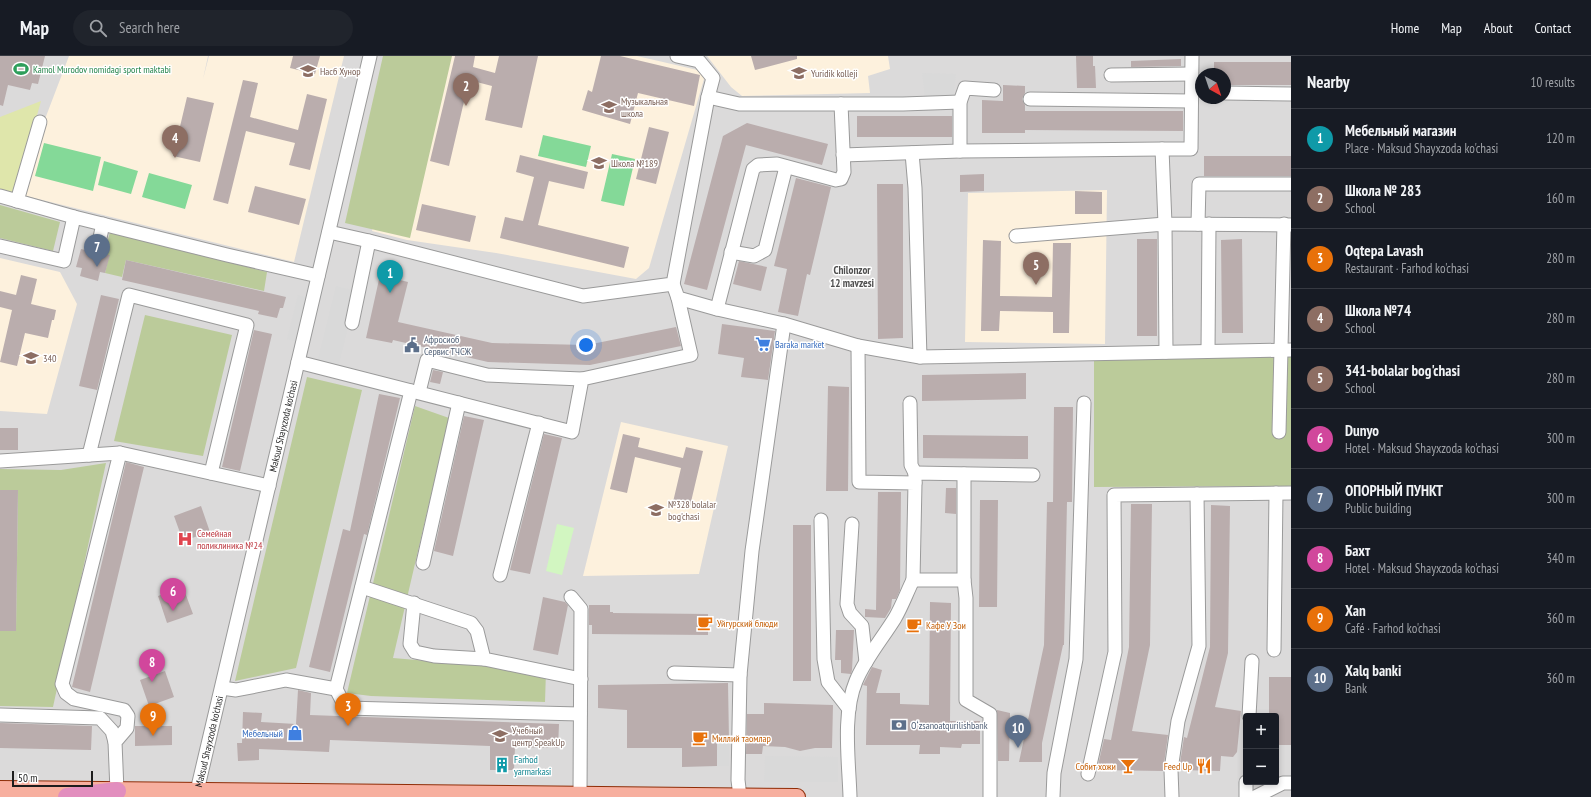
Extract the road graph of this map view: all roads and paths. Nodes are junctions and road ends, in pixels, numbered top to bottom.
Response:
1 (370, 56) edge
2 (677, 56) edge
3 (1192, 56) edge
4 (1191, 74) junction
5 (1111, 75) dead end
6 (994, 90) dead end
7 (1231, 93) edge
8 (1291, 94) edge
9 (708, 97) junction
10 (1030, 99) dead end
11 (1191, 101) junction
12 (960, 102) junction
13 (841, 104) junction
14 (40, 122) dead end
15 (1162, 149) junction
16 (960, 151) junction
17 (912, 153) junction
18 (843, 155) junction
19 (786, 167) junction
20 (1291, 184) edge
21 (0, 196) edge
22 (17, 201) junction
23 (74, 217) junction
24 (103, 224) junction
25 (1165, 224) junction
26 (1204, 224) junction
27 (1287, 224) edge
28 (329, 232) junction
29 (1016, 236) dead end
30 (369, 241) junction
31 (0, 246) edge
32 (97, 251) dead end
33 (731, 252) junction
34 (318, 276) junction
35 (673, 284) junction
36 (678, 298) junction
37 (716, 309) junction
38 (352, 323) dead end
39 (784, 324) junction
40 (858, 346) junction
41 (1286, 350) edge
42 (1208, 351) junction
43 (1166, 352) junction
44 (920, 357) junction
45 (298, 362) junction
46 (582, 379) junction
47 (415, 392) junction
48 (459, 403) junction
49 (910, 403) dead end
50 (1084, 403) dead end
51 (539, 424) junction
52 (1278, 432) dead end
53 (120, 453) junction
54 (89, 455) junction
55 (0, 461) edge
56 (211, 473) junction
57 (964, 474) junction
58 (1033, 475) dead end
59 (915, 478) junction
60 (269, 486) junction
61 (1276, 493) junction
62 (1291, 493) edge
63 (1198, 494) junction
64 (821, 520) dead end
65 (852, 524) dead end
66 (422, 563) dead end
67 (500, 575) dead end
68 (913, 580) junction
69 (964, 580) junction
70 (362, 587) junction
71 (571, 597) dead end
72 (414, 603) junction
73 (1274, 650) dead end
74 (484, 659) junction
75 (1252, 661) dead end
76 (866, 662) junction
77 (674, 673) dead end
78 (740, 675) junction
79 (581, 678) junction
80 (222, 688) junction
81 (336, 689) junction
82 (849, 709) junction
83 (1249, 713) edge
84 (580, 714) junction
85 (0, 715) edge
86 (115, 742) junction
87 (1088, 774) dead end
88 (1291, 783) edge
89 (1246, 785) edge
90 (0, 790) edge
91 (117, 791) junction
92 (197, 794) edge
93 (580, 795) junction
94 (740, 796) edge
95 (68, 797) edge
96 (779, 797) edge
97 (797, 797) edge
98 (850, 797) edge
99 (990, 797) edge
100 (1053, 797) edge
101 (1172, 797) edge
102 (1246, 797) edge
103 (1255, 797) edge

1 - 28 street, Maksud Shayxzoda ko'chasi
2 - 9 street
3 - 4 street
4 - 5 street
4 - 11 street
6 - 12 street
7 - 8 street
9 - 13 street
9 - 35 street
10 - 11 street
11 - 15 street
12 - 13 street
12 - 16 street
13 - 18 street
14 - 22 street
15 - 16 street
15 - 25 street
16 - 17 street
17 - 18 street
17 - 44 street
18 - 19 street
19 - 33 street
19 - 33 street
20 - 26 street
21 - 22 street
22 - 23 street
23 - 24 street
23 - 31 street
24 - 32 street
24 - 34 street
25 - 26 street
25 - 29 street
25 - 43 street
26 - 27 street
26 - 42 street
27 - 41 street
28 - 30 street
28 - 34 street, Maksud Shayxzoda ko'chasi
30 - 35 street
30 - 38 street
33 - 37 street
34 - 45 street, Maksud Shayxzoda ko'chasi
35 - 36 street
36 - 37 street
36 - 46 street
37 - 39 street
39 - 40 street
39 - 78 street
40 - 44 street
40 - 59 street
41 - 42 street
41 - 52 street
42 - 43 street
43 - 44 street
45 - 47 street
45 - 60 street, Maksud Shayxzoda ko'chasi
46 - 47 street
46 - 51 street
47 - 48 street
47 - 70 street
48 - 51 street
48 - 66 street
49 - 59 street
50 - 100 street
51 - 67 street
53 - 54 street
53 - 56 street
53 - 86 street
54 - 55 street
54 - 56 street
56 - 60 street
57 - 58 street
57 - 59 street
57 - 69 street
59 - 68 street
60 - 80 street, Maksud Shayxzoda ko'chasi
61 - 62 street
61 - 63 street
61 - 73 street
63 - 87 street
63 - 101 street
64 - 82 street
65 - 76 street
68 - 69 street
68 - 76 street
69 - 99 street
70 - 72 street
70 - 81 street
71 - 79 street
72 - 74 street
72 - 74 street
74 - 79 street
75 - 83 street
76 - 82 street
77 - 78 street
78 - 94 street
79 - 84 street
80 - 81 street
80 - 92 street, Maksud Shayxzoda ko'chasi
81 - 84 street
82 - 98 street
84 - 93 street
85 - 86 street
86 - 91 street
88 - 103 street
89 - 102 street
90 - 91 main road
91 - 92 main road
91 - 95 highway
92 - 93 main road
93 - 94 main road
94 - 96 main road
96 - 97 main road

